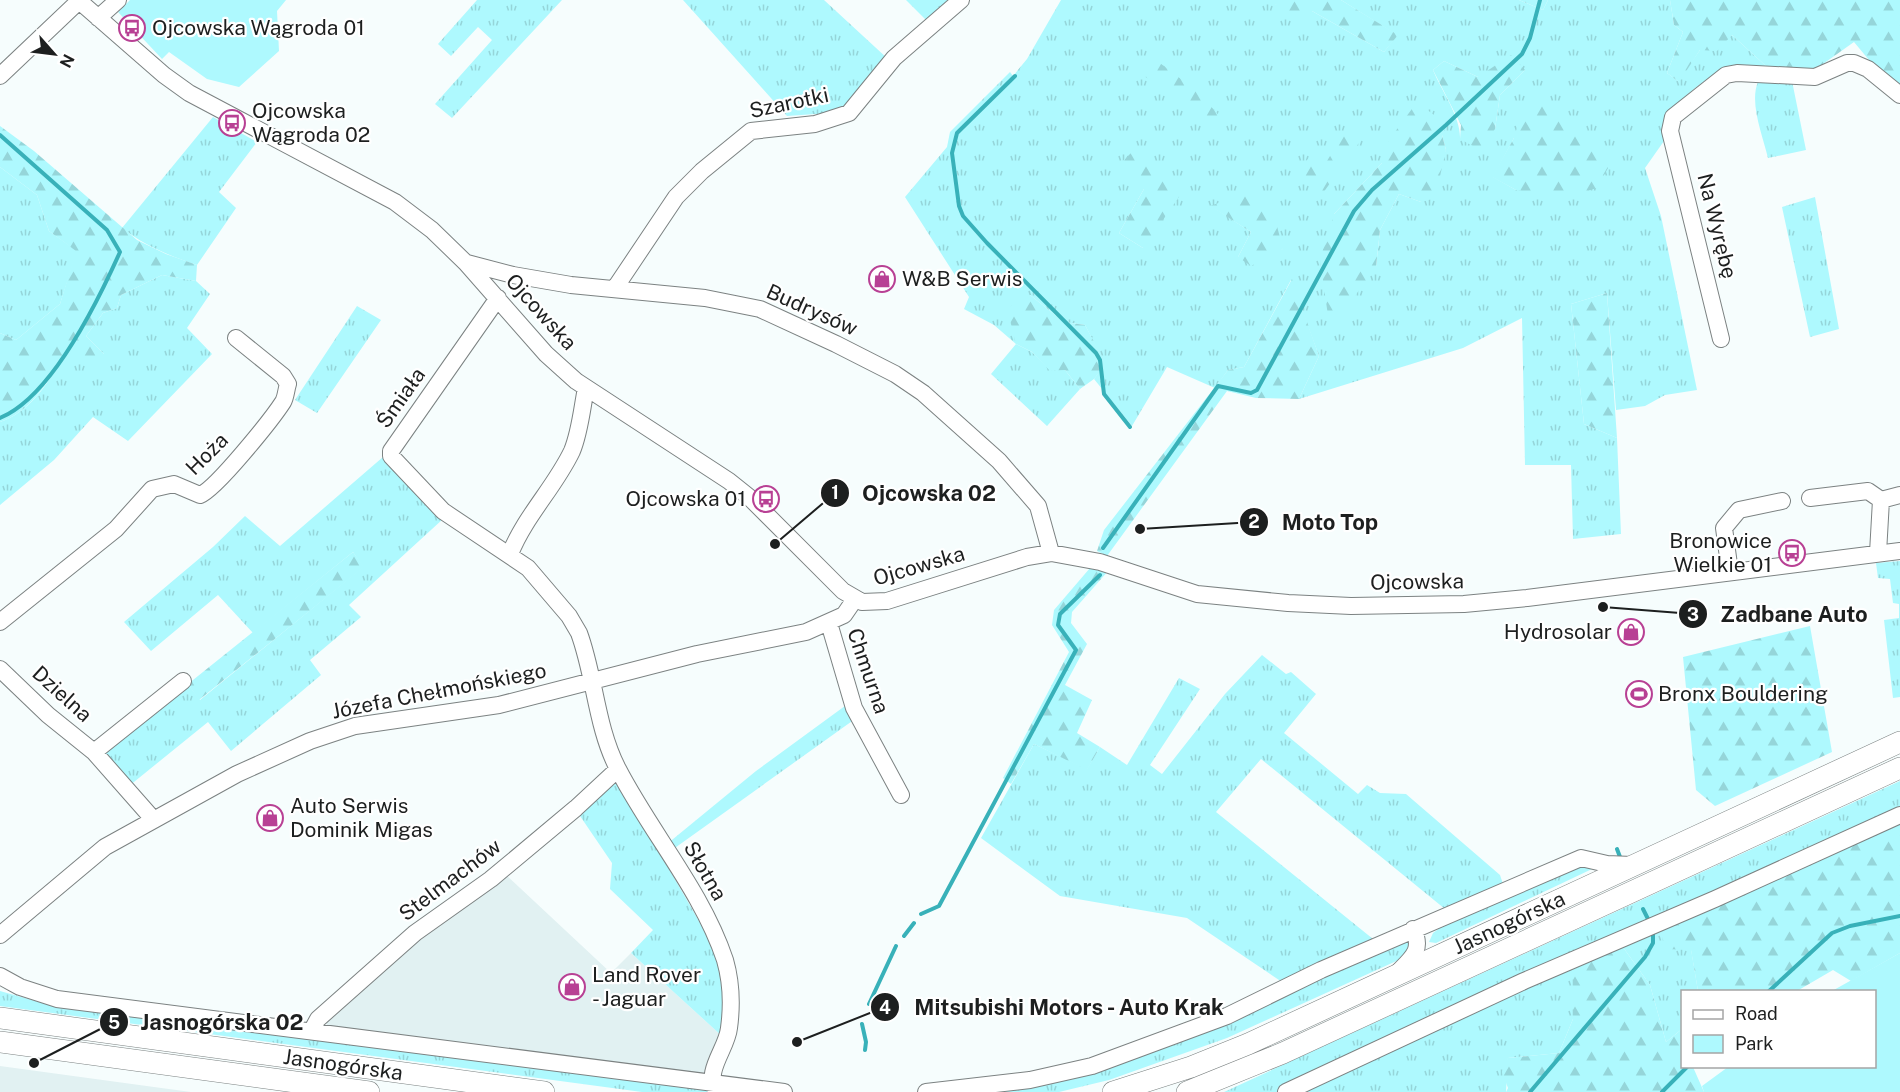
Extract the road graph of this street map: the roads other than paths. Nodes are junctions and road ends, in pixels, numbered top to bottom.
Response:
1 (79, 0) edge
2 (118, 0) edge
3 (961, 0) edge
4 (98, 18) junction
5 (0, 76) edge
6 (1900, 95) edge
7 (466, 263) junction
8 (615, 288) junction
9 (498, 298) junction
10 (236, 338) dead end
11 (1721, 339) dead end
12 (586, 388) junction
13 (1900, 495) edge
14 (1810, 498) dead end
15 (1881, 500) junction
16 (1782, 501) dead end
17 (1900, 551) edge
18 (1051, 553) junction
19 (1878, 553) junction
20 (510, 554) junction
21 (1730, 572) junction
22 (855, 599) junction
23 (0, 622) edge
24 (829, 623) junction
25 (0, 669) edge
26 (183, 681) dead end
27 (592, 681) junction
28 (1900, 742) edge
29 (94, 752) junction
30 (1900, 768) edge
31 (618, 769) junction
32 (902, 795) dead end
33 (1900, 815) edge
34 (153, 819) junction
35 (1635, 865) junction
36 (1413, 929) junction
37 (0, 934) edge
38 (0, 976) edge
39 (1395, 976) junction
40 (0, 1018) edge
41 (312, 1030) junction
42 (0, 1042) edge
43 (714, 1087) edge
44 (972, 1090) edge
45 (369, 1092) edge
46 (544, 1092) edge
47 (784, 1092) edge
48 (926, 1092) edge
49 (1113, 1092) edge
50 (1187, 1092) edge
51 (1286, 1092) edge

1 - 4 street, Ojcowska
1 - 5 street
2 - 4 street
3 - 8 street, Szarotki
4 - 7 street, Ojcowska
6 - 11 street, Na Wyrębę
7 - 8 street, Budrysów
7 - 9 street, Ojcowska
8 - 18 street, Budrysów
9 - 12 street, Ojcowska
9 - 20 street, Śmiała
10 - 23 street, Hoża
12 - 20 street
12 - 22 street, Ojcowska
13 - 15 street
14 - 15 street
15 - 19 street
16 - 21 street
17 - 19 street, Ojcowska
18 - 21 street, Ojcowska
18 - 22 street, Ojcowska
19 - 21 street, Ojcowska
20 - 27 street, Śmiała
22 - 24 street, Józefa Chełmońskiego
24 - 27 street, Józefa Chełmońskiego
24 - 32 street, Chmurna
25 - 29 street, Dzielna
26 - 29 street, Dzielna
27 - 31 street, Słotna
27 - 34 street, Józefa Chełmońskiego
28 - 35 main road, Jasnogórska
29 - 34 street, Dzielna
30 - 50 main road, Jasnogórska
31 - 41 street, Stelmachów
31 - 43 street, Słotna
33 - 51 street
34 - 37 street, Józefa Chełmońskiego
35 - 36 street
35 - 39 main road, Jasnogórska
36 - 39 street
36 - 44 street
38 - 41 street
39 - 49 main road, Jasnogórska
40 - 46 main road, Jasnogórska
41 - 43 street
42 - 45 main road, Jasnogórska
43 - 47 street
44 - 48 street

